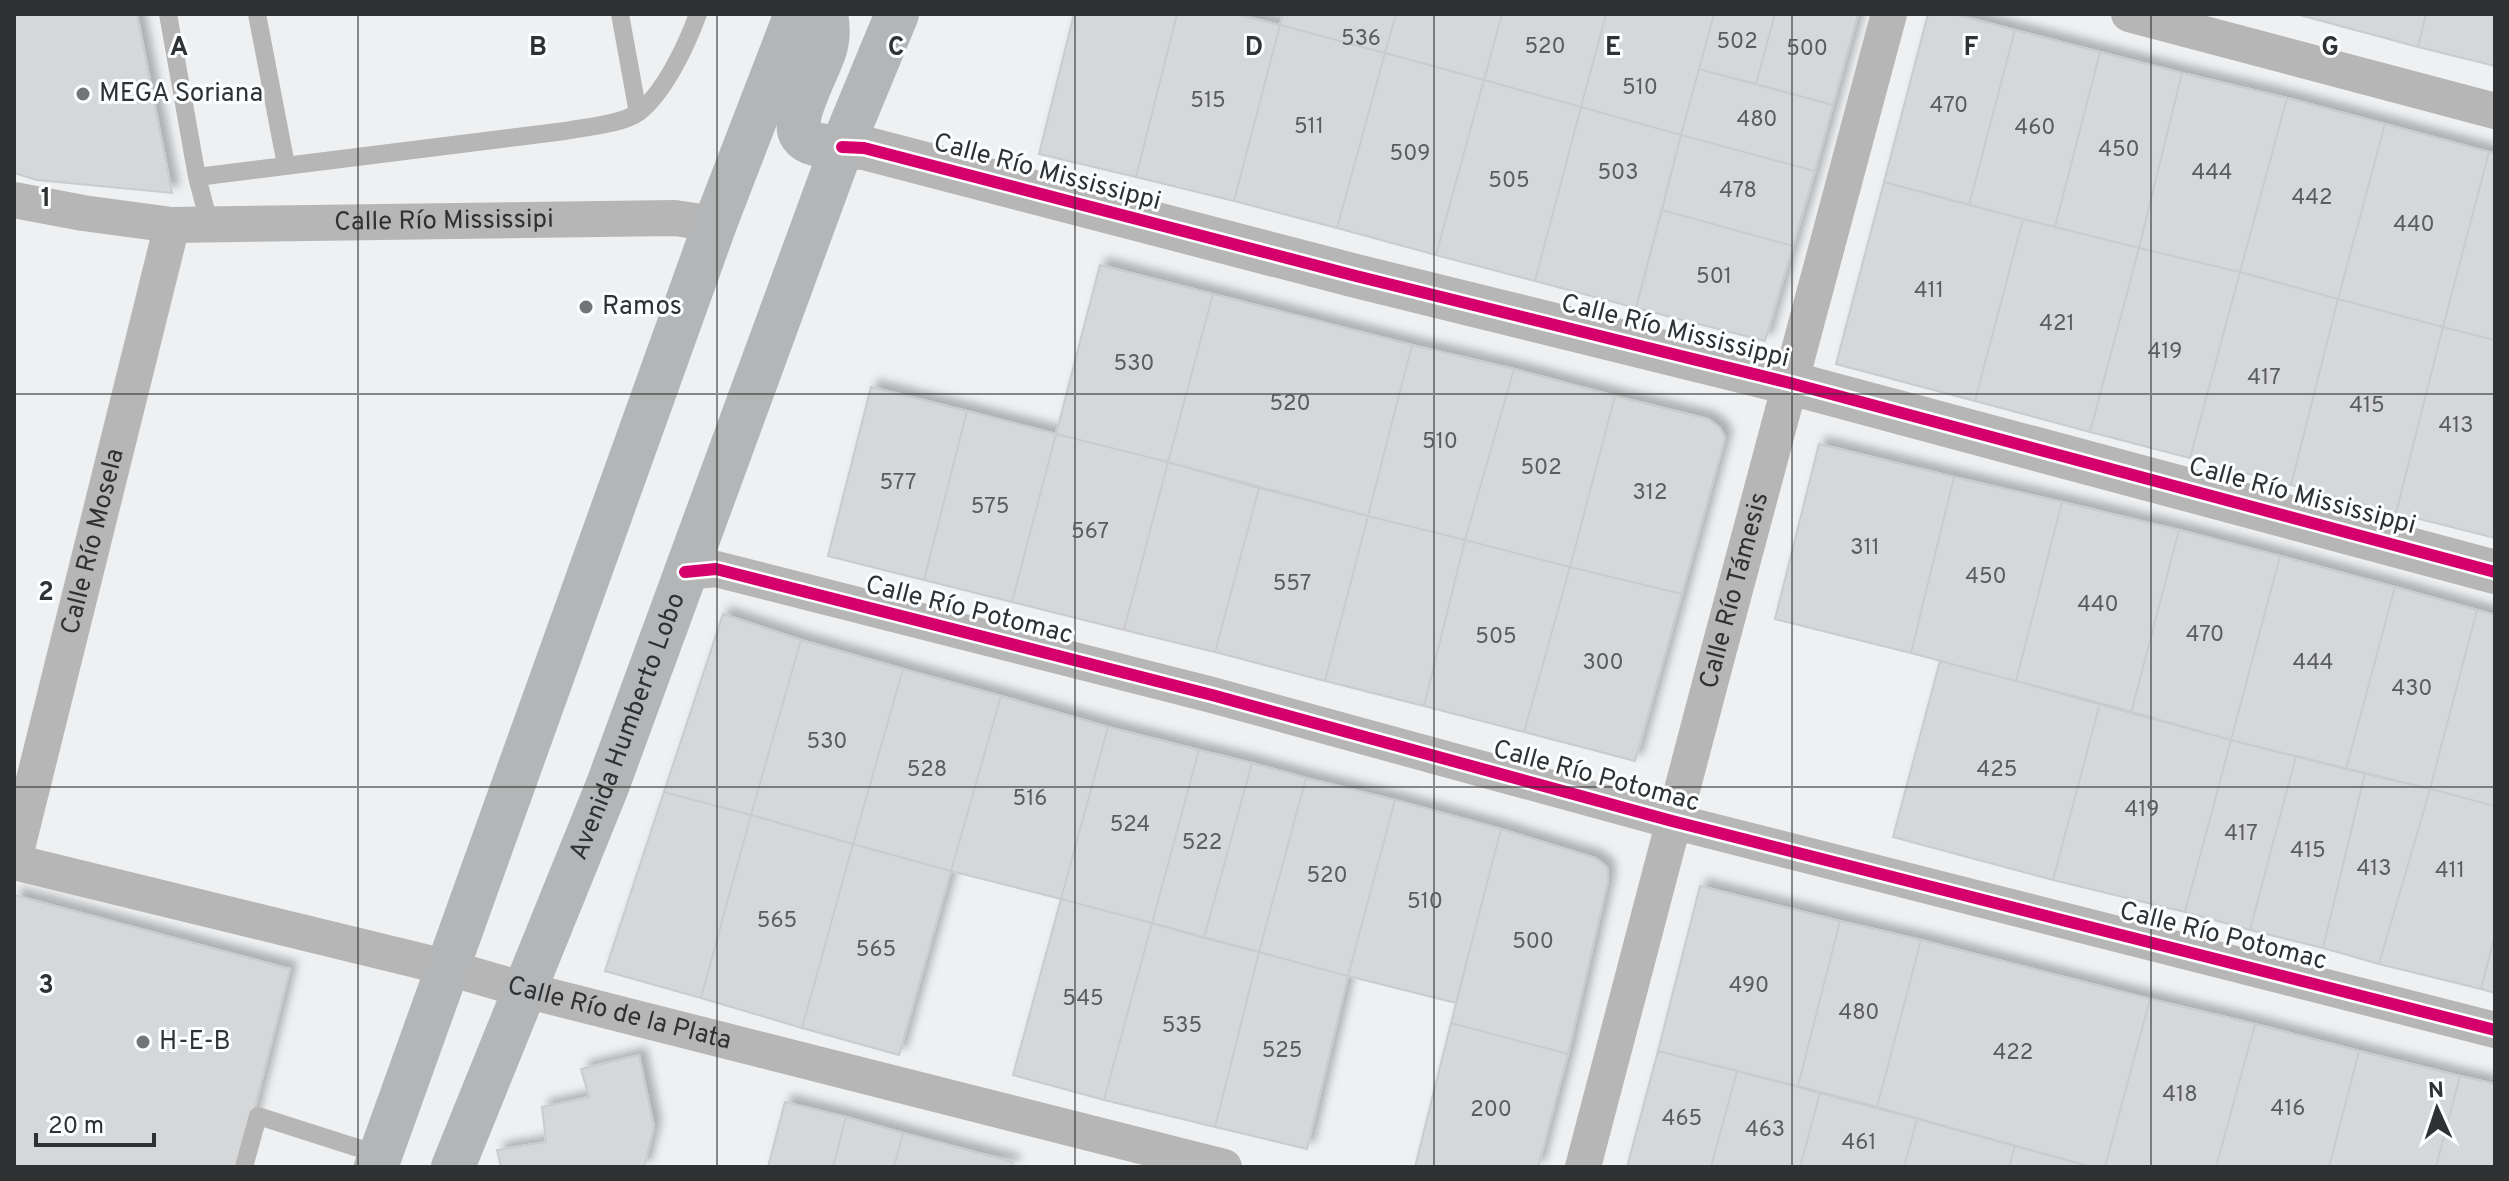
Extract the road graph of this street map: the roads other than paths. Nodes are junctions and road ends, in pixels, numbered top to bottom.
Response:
1 (168, 14) edge
2 (257, 14) edge
3 (620, 14) edge
4 (698, 14) edge
5 (796, 14) edge
6 (826, 14) edge
7 (897, 14) edge
8 (1889, 14) edge
9 (2129, 14) edge
10 (2495, 111) edge
11 (638, 113) junction
12 (842, 147) junction
13 (286, 165) junction
14 (197, 177) junction
15 (14, 200) edge
16 (715, 224) junction
17 (172, 225) junction
18 (210, 226) junction
19 (1790, 383) junction
20 (685, 572) junction
21 (2495, 572) edge
22 (1672, 821) junction
23 (14, 861) edge
24 (449, 968) junction
25 (525, 990) junction
26 (2495, 1030) edge
27 (378, 1161) edge
28 (244, 1167) edge
29 (453, 1167) edge
30 (1224, 1167) edge
31 (1583, 1167) edge

1 - 14 lane
2 - 13 lane
3 - 11 lane
4 - 11 lane
5 - 16 main road
6 - 12 main road
7 - 12 main road, Avenida Humberto Lobo
8 - 19 street, Calle Río Támesis
9 - 10 street
11 - 13 lane
12 - 19 street, Calle Río Mississippi
12 - 20 main road, Avenida Humberto Lobo
13 - 14 lane
14 - 18 lane
15 - 17 street, Calle Río Mississipi
16 - 18 street, Calle Río Mississipi
16 - 24 main road
17 - 18 street, Calle Río Mississipi
17 - 23 street, Calle Río Mosela
19 - 21 street, Calle Río Mississippi
19 - 22 street, Calle Río Támesis
20 - 22 street, Calle Río Potomac
20 - 25 main road, Avenida Humberto Lobo
22 - 26 street, Calle Río Potomac
22 - 31 street, Calle Río Támesis
23 - 24 street, Calle Río de la Plata
24 - 25 street, Calle Río de la Plata
24 - 27 main road
25 - 29 main road, Avenida Humberto Lobo
25 - 30 street, Calle Río de la Plata
27 - 28 lane

